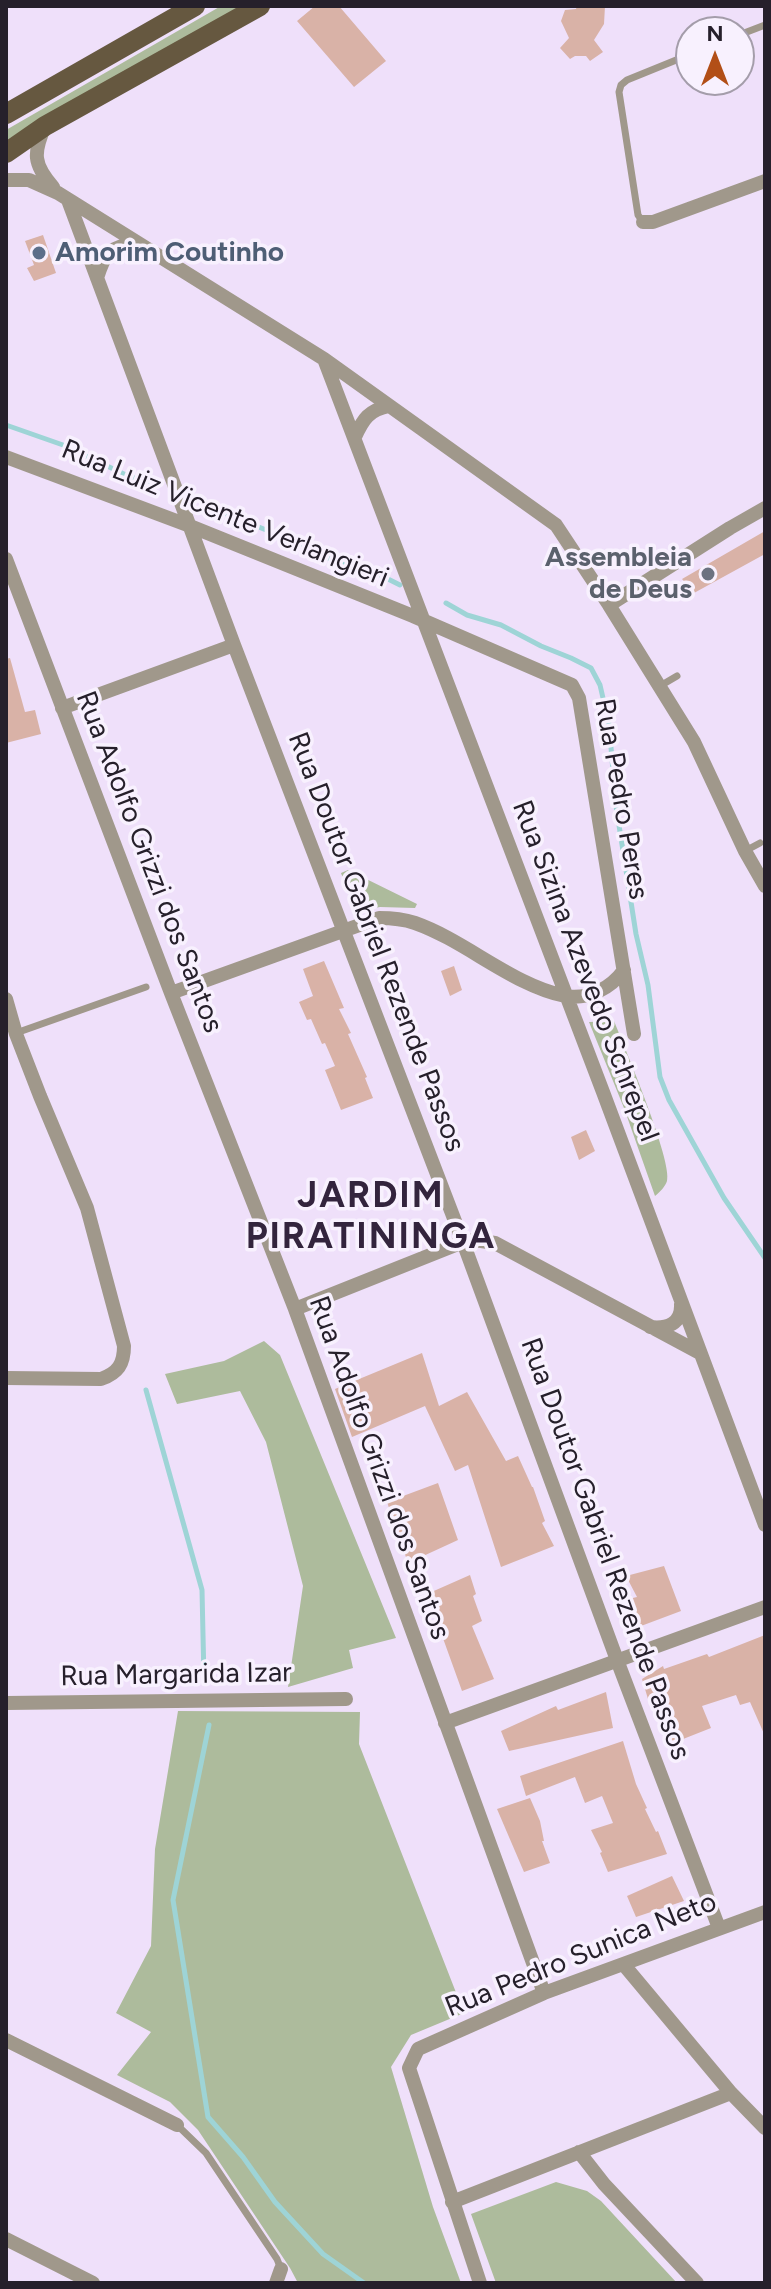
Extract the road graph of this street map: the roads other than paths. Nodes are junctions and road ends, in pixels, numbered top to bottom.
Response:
1 (195, 6) edge
2 (260, 6) edge
3 (675, 60) edge
4 (6, 114) edge
5 (45, 126) junction
6 (6, 153) edge
7 (6, 180) edge
8 (765, 181) edge
9 (63, 196) junction
10 (643, 222) joint
11 (136, 243) junction
12 (97, 278) junction
13 (324, 359) junction
14 (389, 406) junction
15 (355, 437) junction
16 (6, 457) edge
17 (765, 508) edge
18 (190, 526) junction
19 (6, 559) edge
20 (609, 605) junction
21 (424, 621) junction
22 (234, 645) junction
23 (677, 676) dead end
24 (660, 686) junction
25 (62, 708) junction
26 (760, 843) dead end
27 (745, 851) junction
28 (765, 886) edge
29 (343, 930) junction
30 (624, 970) junction
31 (146, 987) dead end
32 (171, 993) junction
33 (567, 996) junction
34 (6, 999) edge
35 (16, 1034) junction
36 (634, 1034) dead end
37 (463, 1242) junction
38 (680, 1299) junction
39 (295, 1309) junction
40 (650, 1327) junction
41 (700, 1353) junction
42 (6, 1378) edge
43 (765, 1525) edge
44 (765, 1607) edge
45 (617, 1660) junction
46 (346, 1699) dead end
47 (6, 1703) edge
48 (445, 1723) junction
49 (765, 1912) edge
50 (719, 1928) junction
51 (624, 1965) junction
52 (544, 1993) junction
53 (6, 2040) edge
54 (731, 2093) junction
55 (177, 2125) joint
56 (765, 2128) edge
57 (579, 2152) junction
58 (452, 2202) junction
59 (6, 2239) edge
60 (278, 2276) edge
61 (93, 2283) edge
62 (480, 2283) edge
63 (697, 2283) edge

1 - 4 main road
2 - 5 main road
3 - 10 lane
5 - 6 main road
5 - 9 street
7 - 9 street
8 - 10 street
9 - 11 street
9 - 12 street, Rua Doutor Gabriel Rezende Passos
11 - 12 street
11 - 13 street
12 - 18 street, Rua Doutor Gabriel Rezende Passos
13 - 14 street
13 - 15 street, Rua Sizina Azevedo Schrepel
14 - 15 street
14 - 20 street
15 - 21 street, Rua Sizina Azevedo Schrepel
16 - 18 street, Rua Luiz Vicente Verlangieri
17 - 20 street
18 - 21 street, Rua Luiz Vicente Verlangieri
18 - 22 street, Rua Doutor Gabriel Rezende Passos
19 - 25 street, Rua Adolfo Grizzi dos Santos
20 - 24 street
21 - 30 street, Rua Pedro Peres
21 - 33 street, Rua Sizina Azevedo Schrepel
22 - 25 street
22 - 29 street, Rua Doutor Gabriel Rezende Passos
23 - 24 lane
24 - 27 street
25 - 32 street, Rua Adolfo Grizzi dos Santos
26 - 27 lane
27 - 28 street
29 - 32 street
29 - 33 street
29 - 37 street, Rua Doutor Gabriel Rezende Passos
30 - 33 street
30 - 36 street, Rua Pedro Peres
31 - 35 lane
32 - 39 street, Rua Adolfo Grizzi dos Santos
33 - 38 street, Rua Sizina Azevedo Schrepel
34 - 35 street
35 - 42 street
37 - 39 street
37 - 40 street
37 - 45 street, Rua Doutor Gabriel Rezende Passos
38 - 40 street
38 - 41 street, Rua Sizina Azevedo Schrepel
39 - 48 street, Rua Adolfo Grizzi dos Santos
40 - 41 street
41 - 43 street, Rua Sizina Azevedo Schrepel
44 - 45 street
45 - 48 street
45 - 50 street, Rua Doutor Gabriel Rezende Passos
46 - 47 street, Rua Margarida Izar
48 - 52 street, Rua Adolfo Grizzi dos Santos
49 - 50 street, Rua Pedro Sunica Neto
50 - 51 street, Rua Pedro Sunica Neto
51 - 52 street, Rua Pedro Sunica Neto
51 - 54 street
52 - 58 street, Rua Pedro Sunica Neto
53 - 55 street
54 - 56 street
54 - 57 street
55 - 60 lane
57 - 58 street
57 - 63 street
58 - 62 street
59 - 61 street

